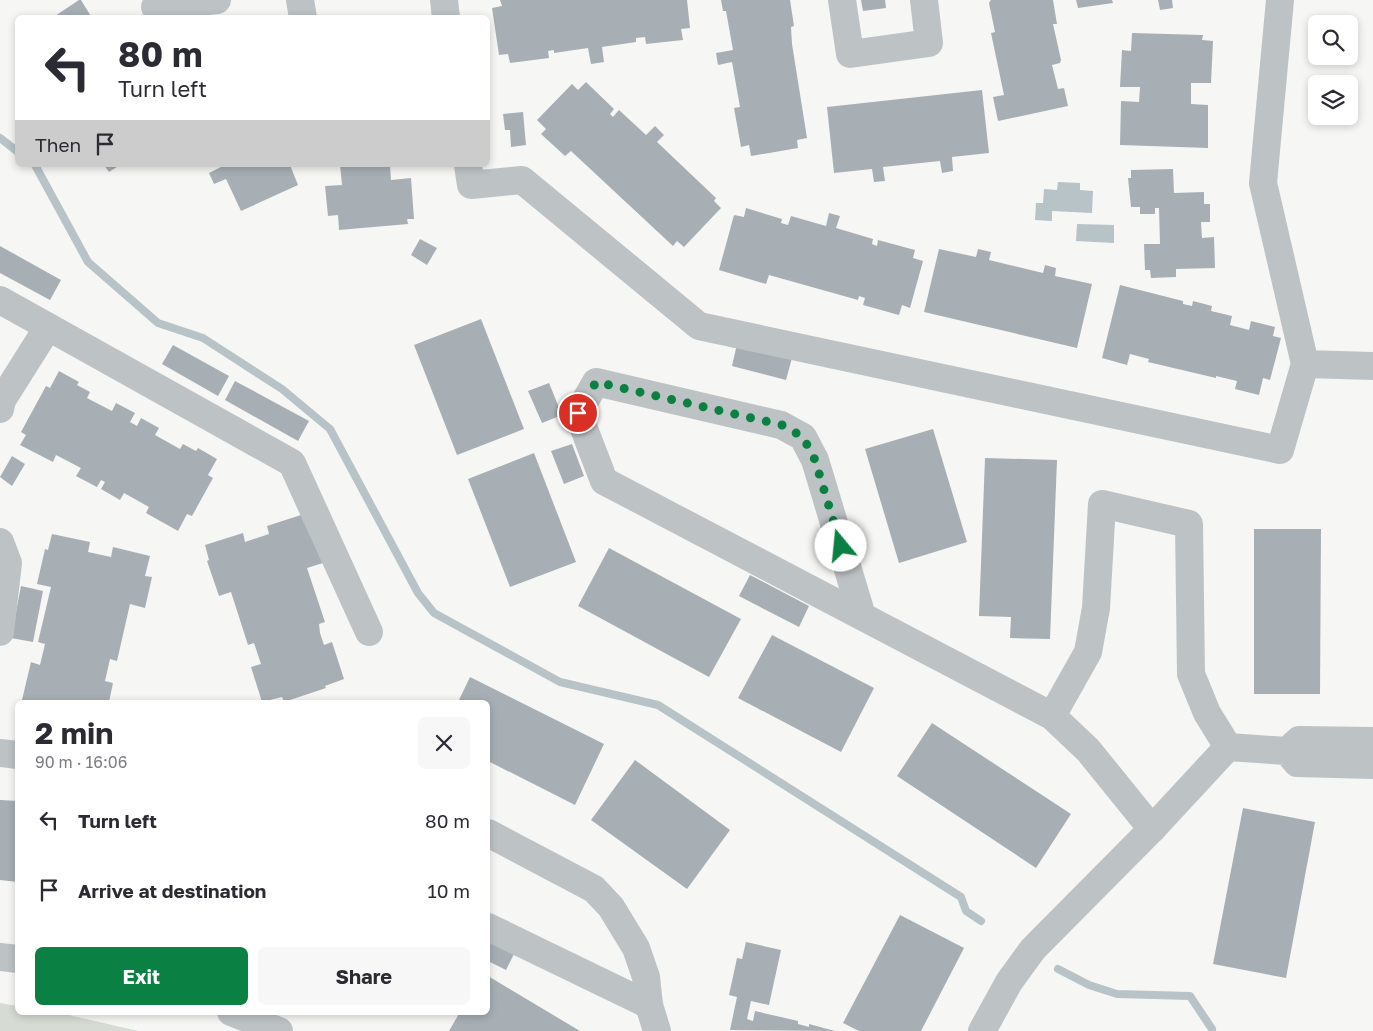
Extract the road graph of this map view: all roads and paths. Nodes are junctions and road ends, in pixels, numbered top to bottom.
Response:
1 (217, 0) edge
2 (300, 0) edge
3 (444, 0) edge
4 (842, 0) edge
5 (924, 0) edge
6 (1280, 0) edge
7 (155, 8) dead end
8 (302, 15) edge
9 (446, 15) edge
10 (468, 167) edge
11 (0, 300) edge
12 (48, 327) junction
13 (1305, 364) junction
14 (1373, 366) edge
15 (0, 409) edge
16 (0, 542) edge
17 (862, 616) junction
18 (0, 632) edge
19 (369, 632) dead end
20 (1052, 716) junction
21 (1373, 741) edge
22 (1228, 747) junction
23 (1287, 751) junction
24 (0, 753) edge
25 (15, 756) edge
26 (1373, 765) edge
27 (1152, 829) junction
28 (490, 834) edge
29 (490, 928) edge
30 (0, 957) edge
31 (15, 959) edge
32 (649, 1005) junction
33 (239, 1015) edge
34 (279, 1031) edge
35 (657, 1031) edge
36 (982, 1031) edge

1 - 7 street
2 - 8 street
3 - 9 street
4 - 5 street
6 - 13 street
10 - 13 street
11 - 12 street
12 - 15 street
12 - 19 street
13 - 14 street
16 - 18 street
17 - 17 street
17 - 20 street
20 - 22 street
20 - 27 street
21 - 23 street
22 - 23 street
22 - 27 street
23 - 26 street
24 - 25 street
27 - 36 street
28 - 32 street
29 - 32 street
30 - 31 street
32 - 35 street
33 - 34 street

